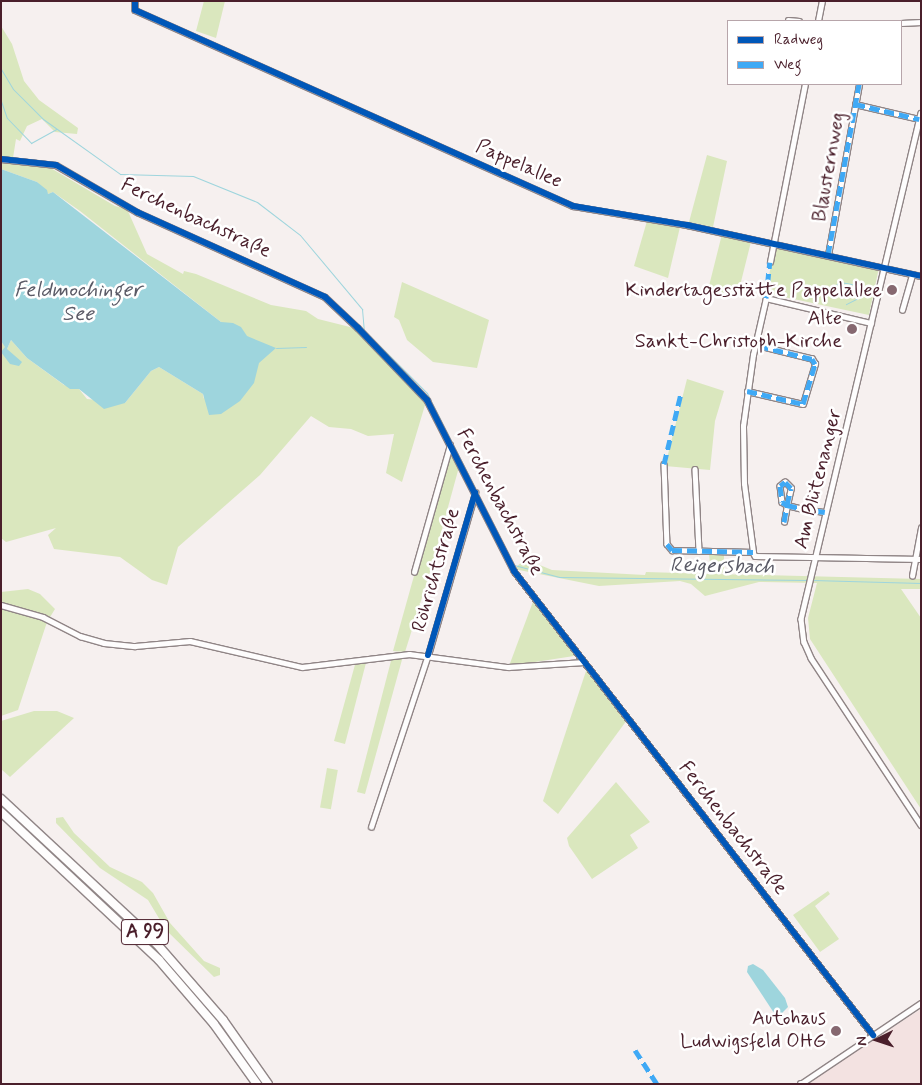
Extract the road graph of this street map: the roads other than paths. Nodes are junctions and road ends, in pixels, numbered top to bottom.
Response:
1 (135, 1) edge
2 (822, 1) edge
3 (818, 20) edge
4 (921, 22) edge
5 (902, 23) edge
6 (805, 85) edge
7 (859, 85) edge
8 (855, 104) junction
9 (921, 113) edge
10 (919, 119) junction
11 (1, 159) edge
12 (773, 245) junction
13 (828, 255) junction
14 (770, 262) dead end
15 (884, 268) junction
16 (912, 274) junction
17 (921, 276) edge
18 (902, 310) dead end
19 (871, 323) junction
20 (755, 345) junction
21 (747, 391) junction
22 (450, 445) junction
23 (664, 464) dead end
24 (695, 469) dead end
25 (474, 493) junction
26 (787, 505) junction
27 (825, 512) junction
28 (784, 522) dead end
29 (921, 528) edge
30 (699, 551) junction
31 (753, 552) junction
32 (814, 558) junction
33 (918, 559) edge
34 (414, 572) dead end
35 (912, 576) dead end
36 (1, 605) edge
37 (577, 653) junction
38 (428, 655) junction
39 (574, 660) junction
40 (584, 662) junction
41 (1, 799) edge
42 (1, 812) edge
43 (921, 825) edge
44 (371, 827) dead end
45 (921, 1003) edge
46 (873, 1035) junction
47 (257, 1084) edge
48 (268, 1084) edge
49 (802, 1084) edge

1 - 12 street, Pappelallee
2 - 3 street
4 - 5 street
6 - 12 street
7 - 8 street, Blausternweg
8 - 10 street
8 - 13 street, Blausternweg
9 - 10 street, Am Blütenanger
10 - 15 street, Am Blütenanger
11 - 22 street, Ferchenbachstraße
12 - 13 street, Pappelallee
12 - 14 street
13 - 15 street, Pappelallee
15 - 16 street, Pappelallee
15 - 19 street, Am Blütenanger
16 - 17 street, Pappelallee
16 - 18 street
19 - 20 street
19 - 27 street, Am Blütenanger
20 - 21 street
20 - 21 street
21 - 31 street
22 - 25 street, Ferchenbachstraße
22 - 34 street, Ferchenbachstraße
23 - 30 street
24 - 30 street
25 - 37 street, Ferchenbachstraße
25 - 38 street, Röhrichtstraße
26 - 26 street
26 - 27 street
26 - 28 street
27 - 32 street, Am Blütenanger
29 - 33 street
30 - 31 street
31 - 32 street
32 - 33 street
32 - 43 street, Am Blütenanger
33 - 35 street
36 - 38 street
37 - 39 street
37 - 40 street, Ferchenbachstraße
38 - 39 street
38 - 44 street, Röhrichtstraße
39 - 40 street
40 - 46 street, Ferchenbachstraße
41 - 48 highway, A 99
42 - 47 highway, A 99
45 - 46 street
46 - 49 street

